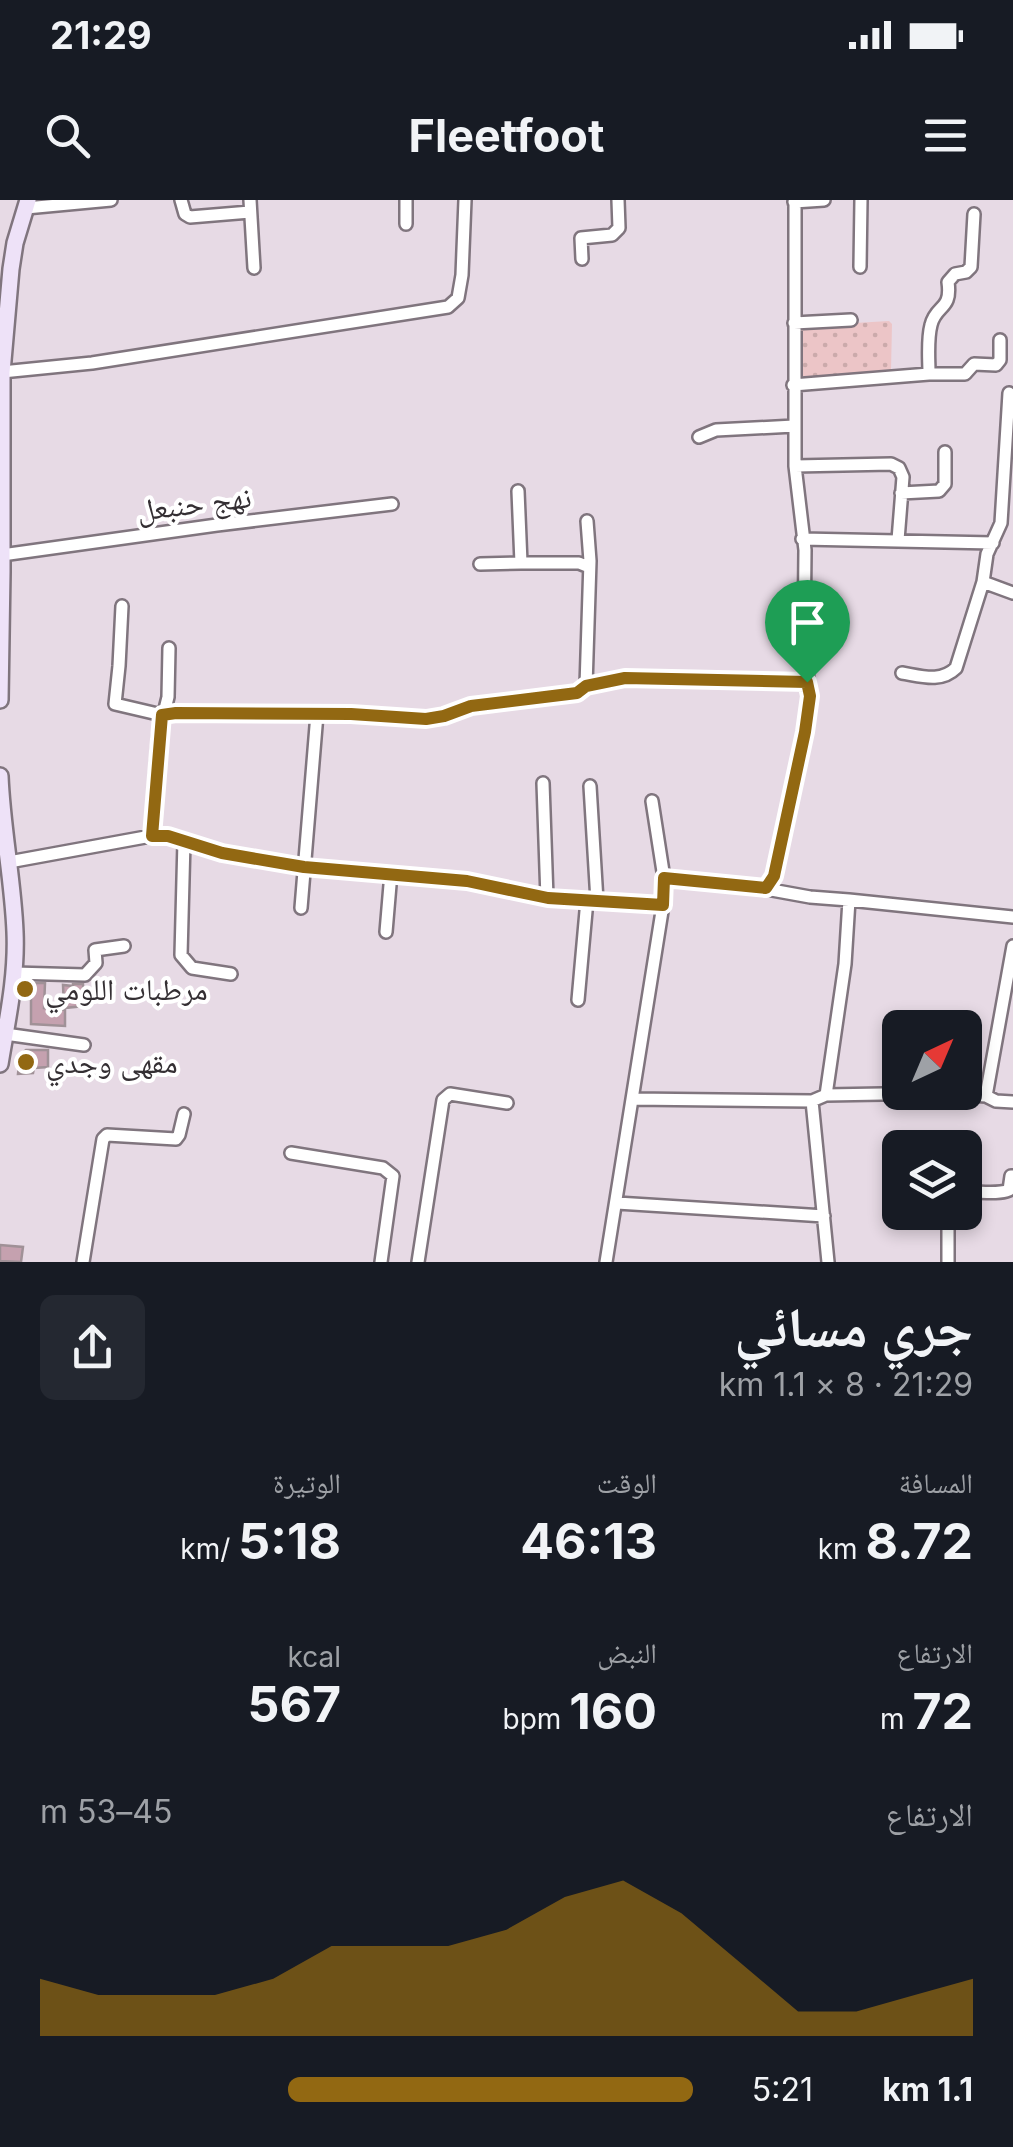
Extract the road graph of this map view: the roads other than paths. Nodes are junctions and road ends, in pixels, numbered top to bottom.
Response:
1 (110, 200) edge
2 (181, 200) edge
3 (406, 200) edge
4 (465, 200) edge
5 (618, 200) edge
6 (824, 200) edge
7 (861, 200) edge
8 (794, 201) edge
9 (27, 204) edge
10 (250, 206) edge
11 (974, 214) dead end
12 (406, 224) dead end
13 (582, 259) dead end
14 (860, 267) dead end
15 (254, 268) dead end
16 (851, 320) dead end
17 (794, 323) junction
18 (2, 337) edge
19 (1000, 340) dead end
20 (2, 372) edge
21 (929, 374) junction
22 (794, 384) junction
23 (1008, 393) dead end
24 (794, 426) junction
25 (699, 437) dead end
26 (944, 452) dead end
27 (795, 466) junction
28 (1, 471) edge
29 (1007, 486) edge
30 (518, 491) dead end
31 (901, 493) junction
32 (392, 504) dead end
33 (588, 520) dead end
34 (802, 539) junction
35 (898, 540) junction
36 (990, 548) junction
37 (520, 563) junction
38 (480, 564) dead end
39 (2, 566) edge
40 (589, 567) junction
41 (983, 582) junction
42 (1013, 593) edge
43 (122, 606) dead end
44 (168, 648) dead end
45 (902, 673) dead end
46 (0, 682) edge
47 (807, 682) junction
48 (586, 686) junction
49 (0, 700) edge
50 (317, 714) junction
51 (162, 715) junction
52 (0, 776) edge
53 (544, 783) dead end
54 (590, 786) dead end
55 (0, 795) edge
56 (652, 801) dead end
57 (152, 836) junction
58 (184, 841) junction
59 (9, 862) junction
60 (304, 867) junction
61 (390, 873) junction
62 (664, 878) junction
63 (766, 888) junction
64 (548, 898) junction
65 (849, 900) junction
66 (592, 901) junction
67 (663, 905) junction
68 (301, 908) dead end
69 (1013, 917) edge
70 (386, 932) dead end
71 (124, 946) dead end
72 (1013, 946) edge
73 (14, 972) junction
74 (231, 974) dead end
75 (578, 1000) dead end
76 (5, 1034) junction
77 (84, 1046) dead end
78 (0, 1064) edge
79 (826, 1095) junction
80 (986, 1096) junction
81 (632, 1098) junction
82 (812, 1101) junction
83 (1013, 1102) edge
84 (507, 1103) dead end
85 (184, 1114) dead end
86 (291, 1153) dead end
87 (1013, 1176) edge
88 (982, 1192) edge
89 (617, 1203) junction
90 (824, 1216) junction
91 (948, 1230) edge
92 (83, 1262) edge
93 (381, 1262) edge
94 (418, 1262) edge
95 (606, 1262) edge
96 (828, 1262) edge
97 (948, 1262) edge

1 - 9 street
2 - 10 street
3 - 12 street
4 - 20 street
5 - 13 street
6 - 8 street
7 - 14 street
8 - 17 street
9 - 18 street
10 - 15 street
11 - 21 street
16 - 17 street
17 - 22 street
18 - 20 street
19 - 21 street
20 - 28 street
21 - 22 street
22 - 24 street
23 - 29 street
24 - 25 street
24 - 27 street
26 - 31 street
27 - 31 street
27 - 34 street
28 - 39 street
29 - 36 street
30 - 37 street
31 - 35 street
32 - 39 street, نهج حنبعل
33 - 40 street
34 - 35 street
34 - 47 street
35 - 36 street
36 - 41 street
37 - 38 street
37 - 40 street
39 - 46 street
40 - 48 street
41 - 42 street
41 - 45 street
43 - 51 street
44 - 51 street
46 - 49 street
47 - 48 street
47 - 63 street
48 - 50 street
50 - 51 street
50 - 60 street
51 - 57 street
52 - 55 street
53 - 64 street
54 - 66 street
55 - 59 street
56 - 62 street
57 - 58 street
57 - 59 street
58 - 60 street
58 - 74 street
59 - 73 street
60 - 61 street
60 - 68 street
61 - 64 street
61 - 70 street
62 - 63 street
62 - 67 street
63 - 65 street
64 - 66 street
65 - 69 street
65 - 79 street
66 - 67 street
66 - 75 street
67 - 81 street
71 - 73 street
72 - 80 street
73 - 76 street
76 - 77 street
76 - 78 street
79 - 80 street
79 - 82 street
80 - 83 street
81 - 82 street
81 - 89 street
82 - 90 street
84 - 94 street
85 - 92 street
86 - 93 street
87 - 88 street
89 - 90 street
89 - 95 street
90 - 96 street
91 - 97 street

